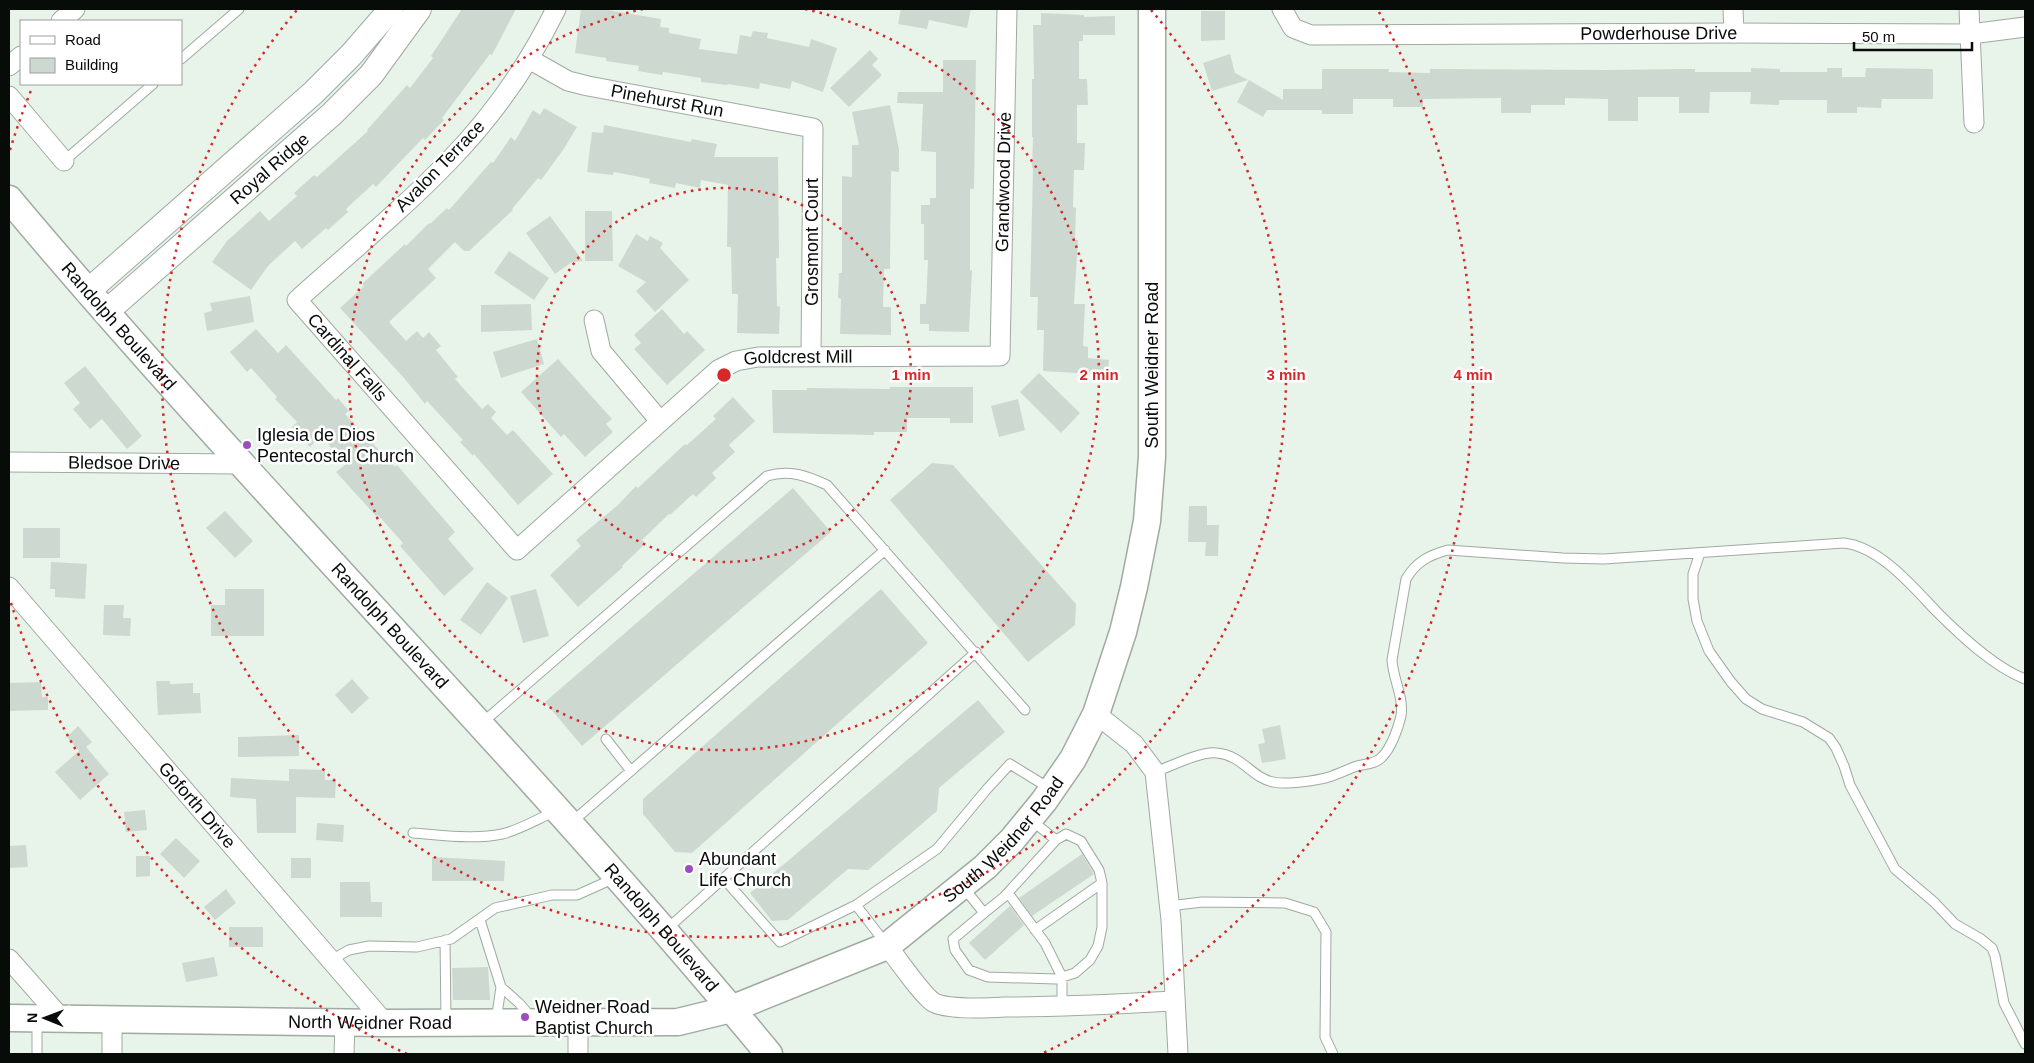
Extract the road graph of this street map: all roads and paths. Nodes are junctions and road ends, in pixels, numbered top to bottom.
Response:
1 (75, 9) edge
2 (239, 9) edge
3 (391, 9) edge
4 (419, 9) edge
5 (556, 9) edge
6 (1007, 9) edge
7 (1152, 9) edge
8 (1282, 9) edge
9 (1733, 9) edge
10 (1969, 9) edge
11 (62, 20) edge
12 (2025, 27) edge
13 (1734, 33) junction
14 (1971, 34) junction
15 (20, 57) edge
16 (182, 58) edge
17 (529, 59) junction
18 (9, 66) edge
19 (152, 85) edge
20 (9, 96) edge
21 (1974, 123) dead end
22 (813, 128) joint
23 (64, 161) joint
24 (10, 202) edge
25 (86, 292) junction
26 (298, 300) joint
27 (105, 313) junction
28 (594, 320) dead end
29 (811, 356) junction
30 (1000, 356) joint
31 (660, 421) junction
32 (9, 462) edge
33 (240, 464) junction
34 (517, 550) joint
35 (885, 550) junction
36 (1700, 553) junction
37 (9, 588) edge
38 (976, 652) junction
39 (2025, 679) edge
40 (1025, 710) dead end
41 (1096, 714) junction
42 (480, 724) junction
43 (606, 738) dead end
44 (631, 771) junction
45 (1155, 772) junction
46 (1052, 790) junction
47 (564, 817) junction
48 (1030, 819) junction
49 (413, 833) dead end
50 (1056, 840) junction
51 (617, 877) junction
52 (724, 879) junction
53 (1102, 883) junction
54 (962, 886) junction
55 (1008, 893) junction
56 (856, 905) junction
57 (1169, 906) junction
58 (984, 913) junction
59 (480, 920) junction
60 (1036, 930) junction
61 (665, 931) junction
62 (445, 940) junction
63 (887, 946) junction
64 (9, 959) edge
65 (331, 960) junction
66 (1062, 977) junction
67 (501, 987) junction
68 (1174, 1001) junction
69 (1062, 1007) junction
70 (731, 1009) junction
71 (9, 1018) edge
72 (49, 1018) junction
73 (112, 1018) junction
74 (345, 1022) junction
75 (385, 1023) junction
76 (446, 1023) junction
77 (496, 1024) junction
78 (542, 1024) junction
79 (578, 1024) junction
80 (2025, 1044) edge
81 (37, 1054) edge
82 (112, 1054) edge
83 (344, 1054) edge
84 (578, 1054) edge
85 (769, 1054) edge
86 (1178, 1054) edge
87 (1333, 1054) edge

1 - 11 street
2 - 16 lane
3 - 25 street, Royal Ridge
4 - 27 street, Royal Ridge
5 - 17 street, Avalon Terrace
6 - 30 street, Grandwood Drive
7 - 41 main road, South Weidner Road
8 - 13 street, Powderhouse Drive
9 - 13 street
10 - 14 street
12 - 14 street, Powderhouse Drive
13 - 14 street, Powderhouse Drive
14 - 21 street
15 - 18 street
17 - 22 street, Pinehurst Run
17 - 26 street, Avalon Terrace
19 - 23 lane
20 - 23 street
22 - 29 street, Grosmont Court
24 - 25 main road, Randolph Boulevard
25 - 27 main road, Randolph Boulevard
26 - 34 street, Cardinal Falls
27 - 33 main road, Randolph Boulevard
28 - 31 street
29 - 30 street, Goldcrest Mill
29 - 31 street, Goldcrest Mill
31 - 34 street, Goldcrest Mill
32 - 33 street, Bledsoe Drive
33 - 42 main road, Randolph Boulevard
35 - 38 lane
35 - 42 lane
35 - 44 lane
36 - 39 lane
36 - 45 lane
36 - 80 lane
37 - 65 street, Goforth Drive
38 - 40 lane
38 - 52 lane
41 - 45 street
41 - 46 main road, South Weidner Road
42 - 47 main road, Randolph Boulevard
43 - 44 lane
44 - 47 lane
45 - 57 street
46 - 48 main road, South Weidner Road
46 - 56 lane
47 - 49 lane
47 - 51 main road, Randolph Boulevard
48 - 50 lane
48 - 54 main road, South Weidner Road
50 - 53 lane
50 - 55 lane
51 - 59 lane
51 - 61 main road, Randolph Boulevard
52 - 56 lane
52 - 61 lane
53 - 60 lane
53 - 66 lane
54 - 58 lane
54 - 63 main road, South Weidner Road
55 - 58 lane
55 - 60 lane
56 - 63 lane
57 - 68 street
57 - 87 lane
58 - 66 lane
59 - 62 lane
59 - 67 lane
60 - 66 lane
61 - 70 main road, Randolph Boulevard
62 - 65 lane
62 - 76 lane
63 - 69 street
63 - 70 main road, South Weidner Road
64 - 72 street
65 - 75 street, Goforth Drive
66 - 69 lane
67 - 77 lane
67 - 78 lane
68 - 69 street
68 - 86 street
70 - 79 main road, North Weidner Road
70 - 85 main road, Randolph Boulevard
71 - 72 main road, North Weidner Road
72 - 73 main road, North Weidner Road
72 - 81 lane
73 - 74 main road, North Weidner Road
73 - 82 street
74 - 75 main road, North Weidner Road
74 - 83 street
75 - 76 main road, North Weidner Road
76 - 77 main road, North Weidner Road
77 - 78 main road, North Weidner Road
78 - 79 main road, North Weidner Road
79 - 84 street

